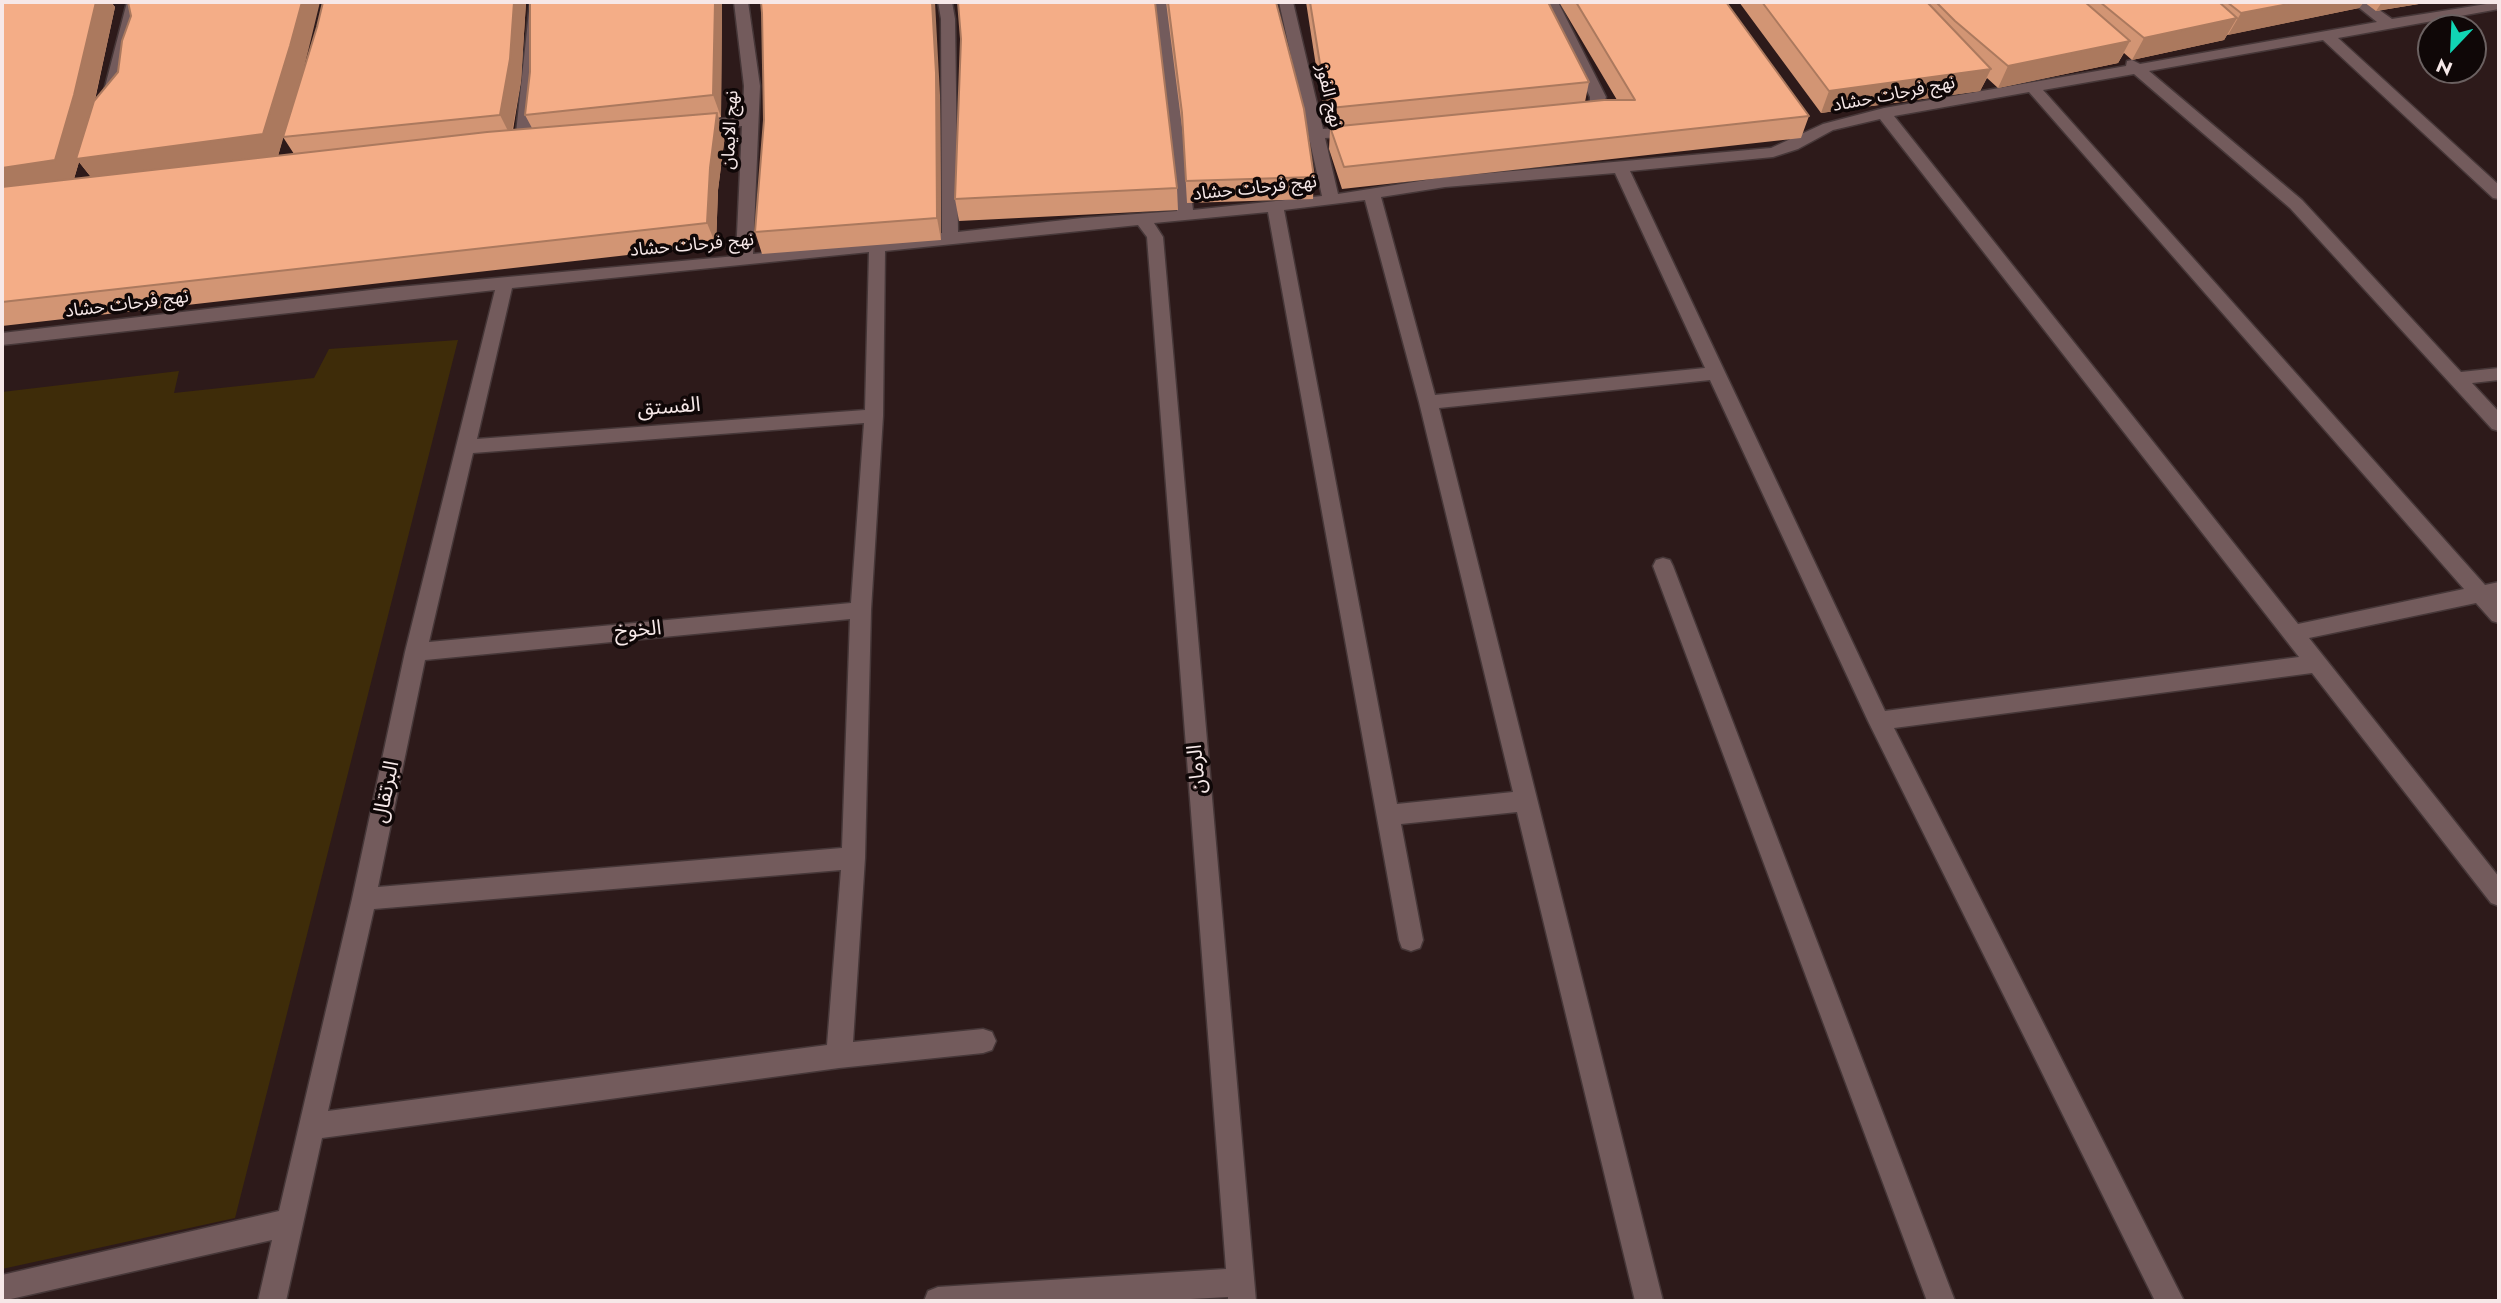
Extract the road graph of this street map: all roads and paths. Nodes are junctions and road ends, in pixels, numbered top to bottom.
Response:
1 (134, 2) edge
2 (537, 2) edge
3 (741, 2) edge
4 (945, 2) edge
5 (1160, 2) edge
6 (1286, 2) edge
7 (1551, 2) edge
8 (2359, 2) edge
9 (2496, 5) edge
10 (2389, 23) junction
11 (2325, 34) junction
12 (2120, 54) edge
13 (2138, 70) junction
14 (1978, 83) edge
15 (2034, 89) junction
16 (1992, 96) junction
17 (1564, 112) edge
18 (1884, 113) junction
19 (106, 117) edge
20 (750, 121) junction
21 (670, 128) edge
22 (1372, 130) edge
23 (1317, 134) junction
24 (523, 142) edge
25 (1620, 167) junction
26 (1372, 194) junction
27 (2499, 194) edge
28 (1331, 200) junction
29 (1275, 206) junction
30 (1186, 216) junction
31 (1149, 228) junction
32 (950, 239) junction
33 (877, 247) junction
34 (744, 261) junction
35 (505, 283) junction
36 (2, 339) edge
37 (1715, 373) junction
38 (2499, 374) edge
39 (2455, 379) junction
40 (1428, 402) junction
41 (874, 416) junction
42 (2499, 424) edge
43 (466, 447) junction
44 (1663, 566) dead end
45 (2490, 592) edge
46 (861, 610) junction
47 (2499, 615) edge
48 (2295, 633) junction
49 (416, 652) junction
50 (2319, 663) junction
51 (1879, 721) junction
52 (1525, 801) junction
53 (1388, 816) junction
54 (853, 858) junction
55 (2499, 895) edge
56 (364, 900) junction
57 (1411, 940) dead end
58 (983, 1041) dead end
59 (839, 1056) junction
60 (312, 1126) junction
61 (290, 1222) junction
62 (2, 1289) edge
63 (1241, 1292) edge
64 (272, 1301) edge
65 (938, 1301) edge
66 (1649, 1301) edge
67 (1941, 1301) edge
68 (2170, 1301) edge

1 - 19 street
2 - 24 street
3 - 20 street, نهج الايمان
4 - 32 street
5 - 30 street
6 - 23 street, نهج الفوز
7 - 17 street
8 - 10 street
9 - 10 street, نهج فرحات حشاد
10 - 11 street, نهج فرحات حشاد
11 - 13 street, نهج فرحات حشاد
11 - 27 street
12 - 13 street
13 - 15 street, نهج فرحات حشاد
13 - 39 street
14 - 16 street
15 - 16 street, نهج فرحات حشاد
15 - 45 street
16 - 18 street, نهج فرحات حشاد
18 - 25 street, نهج فرحات حشاد
18 - 48 street
20 - 21 street
20 - 34 street, نهج الايمان
22 - 23 street
23 - 28 street, نهج الفوز
25 - 26 street, نهج فرحات حشاد
25 - 37 street
26 - 28 street, نهج فرحات حشاد
26 - 40 street
28 - 29 street, نهج فرحات حشاد
29 - 30 street, نهج فرحات حشاد
29 - 53 street
30 - 31 street, نهج فرحات حشاد
31 - 32 street, نهج فرحات حشاد
31 - 63 street, الرمان
32 - 33 street, نهج فرحات حشاد
33 - 34 street, نهج فرحات حشاد
33 - 41 street
34 - 35 street, نهج فرحات حشاد
35 - 36 street, نهج فرحات حشاد
35 - 43 street, البرتقال
37 - 40 street
37 - 51 street
38 - 39 street
39 - 42 street
40 - 52 street
41 - 43 street, الفستق
41 - 46 street
43 - 49 street, البرتقال
44 - 67 street
45 - 47 street
45 - 48 street
46 - 49 street, الخوخ
46 - 54 street
48 - 50 street
49 - 56 street, البرتقال
50 - 51 street
50 - 55 street
51 - 68 street
52 - 53 street
52 - 66 street
53 - 57 street
54 - 56 street
54 - 59 street
56 - 60 street, البرتقال
58 - 59 street
59 - 60 street
60 - 61 street, البرتقال
61 - 62 street
61 - 64 street, البرتقال
63 - 65 street

